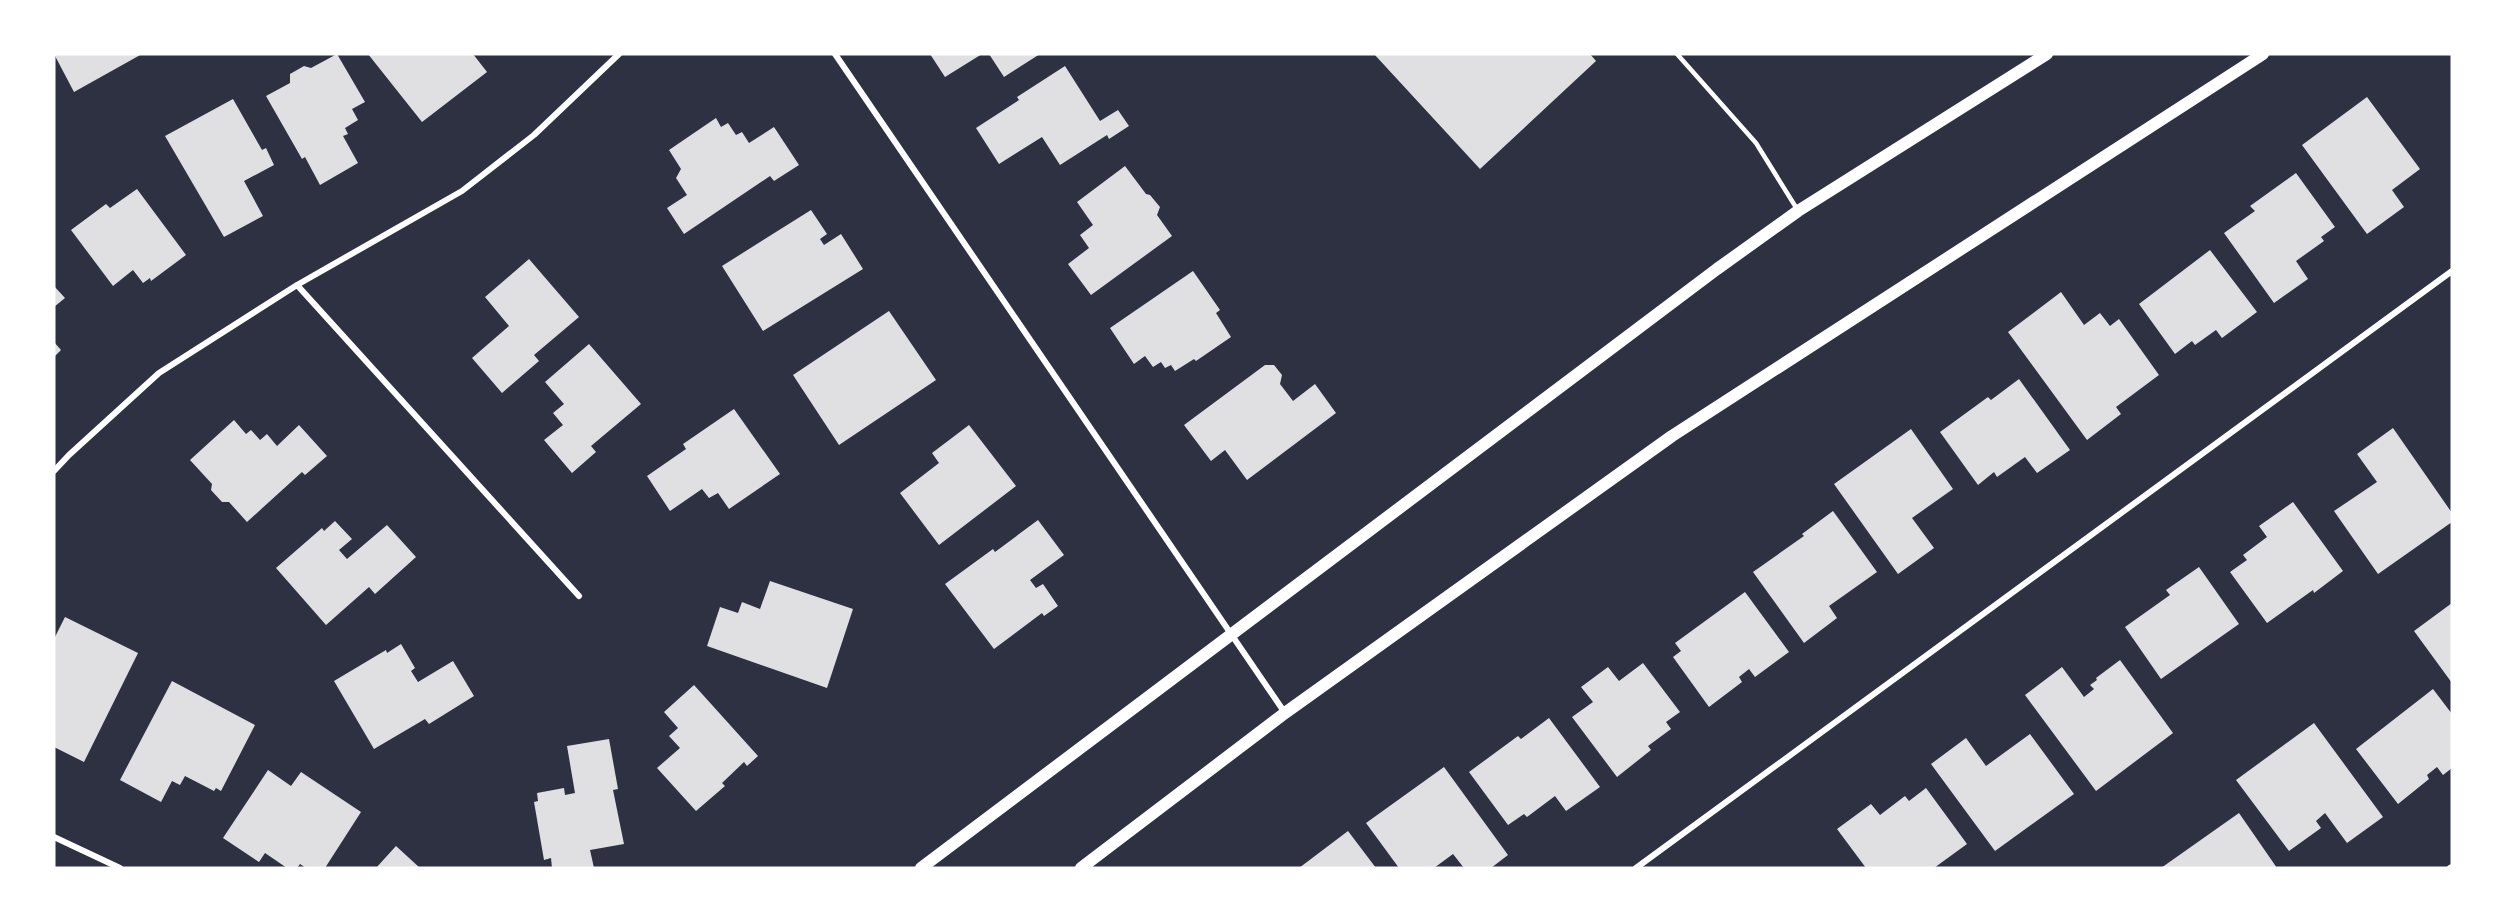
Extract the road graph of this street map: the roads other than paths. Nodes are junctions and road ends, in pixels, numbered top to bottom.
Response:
1 (620, 54) edge
2 (835, 54) edge
3 (1677, 54) edge
4 (2047, 54) edge
5 (2263, 54) edge
6 (1798, 211) junction
7 (2452, 271) edge
8 (297, 285) junction
9 (54, 471) edge
10 (579, 596) dead end
11 (1231, 635) junction
12 (1285, 713) junction
13 (54, 837) edge
14 (120, 868) edge
15 (921, 868) edge
16 (1082, 868) edge
17 (1636, 868) edge

1 - 8 street
2 - 11 street
3 - 6 lane
4 - 6 main road
5 - 12 main road
6 - 11 main road
7 - 17 street
8 - 9 street
8 - 10 street
11 - 12 street
11 - 15 main road
12 - 16 main road
13 - 14 street

